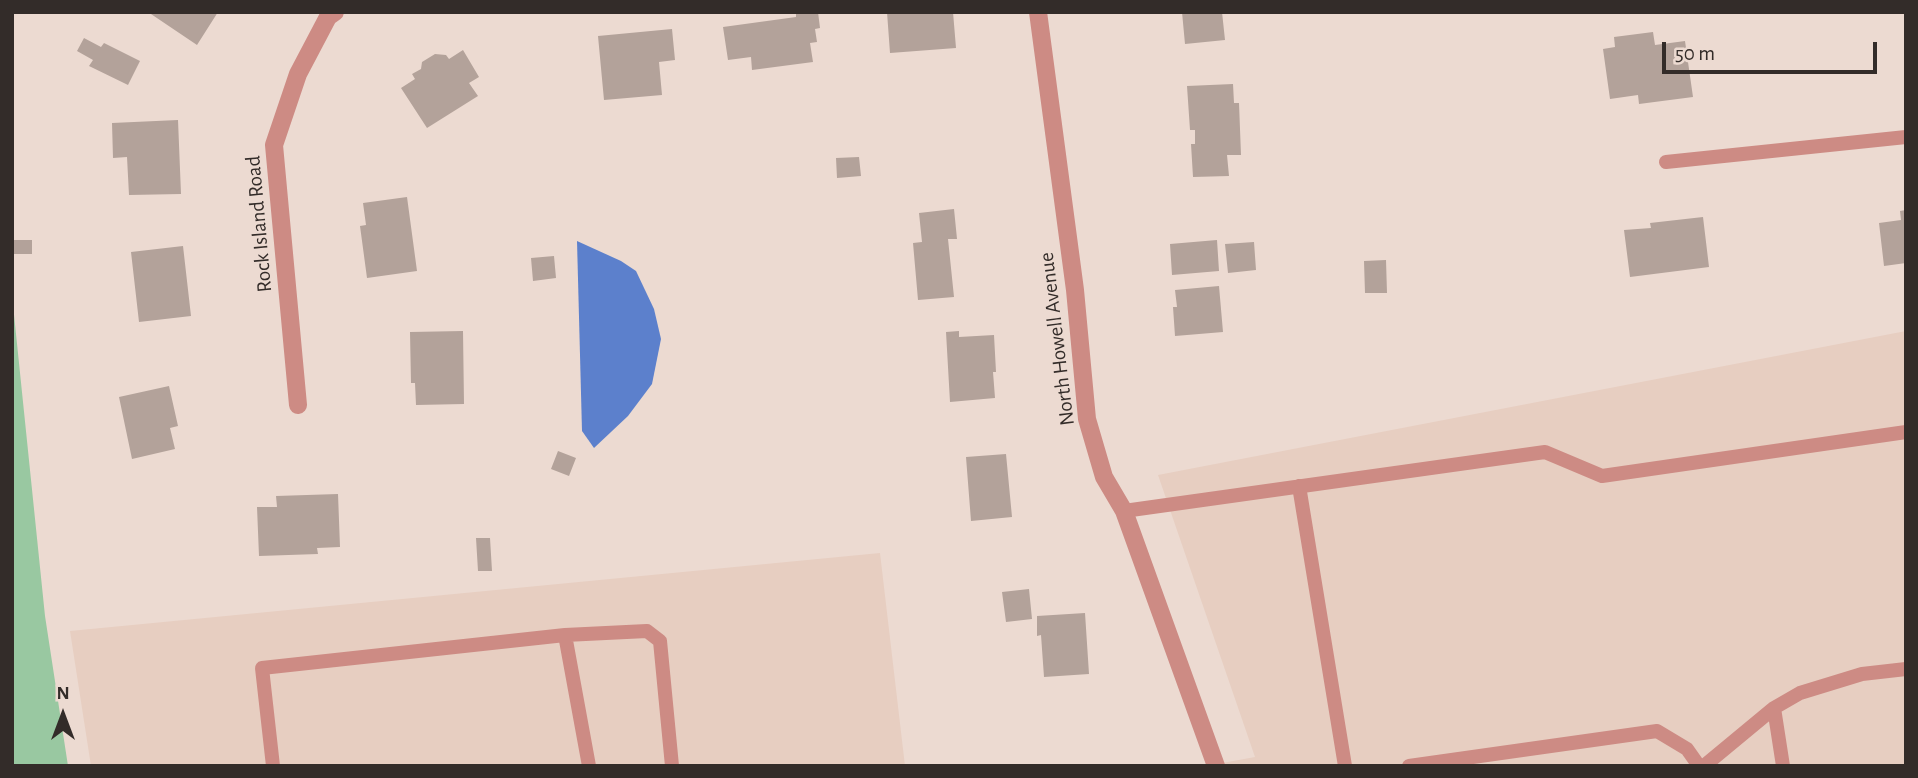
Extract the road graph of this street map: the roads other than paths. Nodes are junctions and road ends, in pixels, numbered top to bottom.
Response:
1 (335, 12) edge
2 (1038, 12) edge
3 (1906, 137) edge
4 (1666, 162) dead end
5 (298, 405) dead end
6 (1906, 432) edge
7 (1299, 486) junction
8 (1124, 511) junction
9 (565, 635) junction
10 (1906, 669) edge
11 (1774, 708) junction
12 (273, 766) edge
13 (589, 766) edge
14 (672, 766) edge
15 (1216, 766) edge
16 (1345, 766) edge
17 (1409, 766) edge
18 (1699, 766) edge
19 (1704, 766) edge
20 (1783, 766) edge

1 - 5 street, Rock Island Road
2 - 8 street, North Howell Avenue
3 - 4 lane
6 - 7 lane
7 - 8 lane
7 - 16 lane
8 - 15 street, North Howell Avenue
9 - 12 lane
9 - 13 lane
9 - 14 lane
10 - 11 lane
11 - 19 lane
11 - 20 lane
17 - 18 lane

